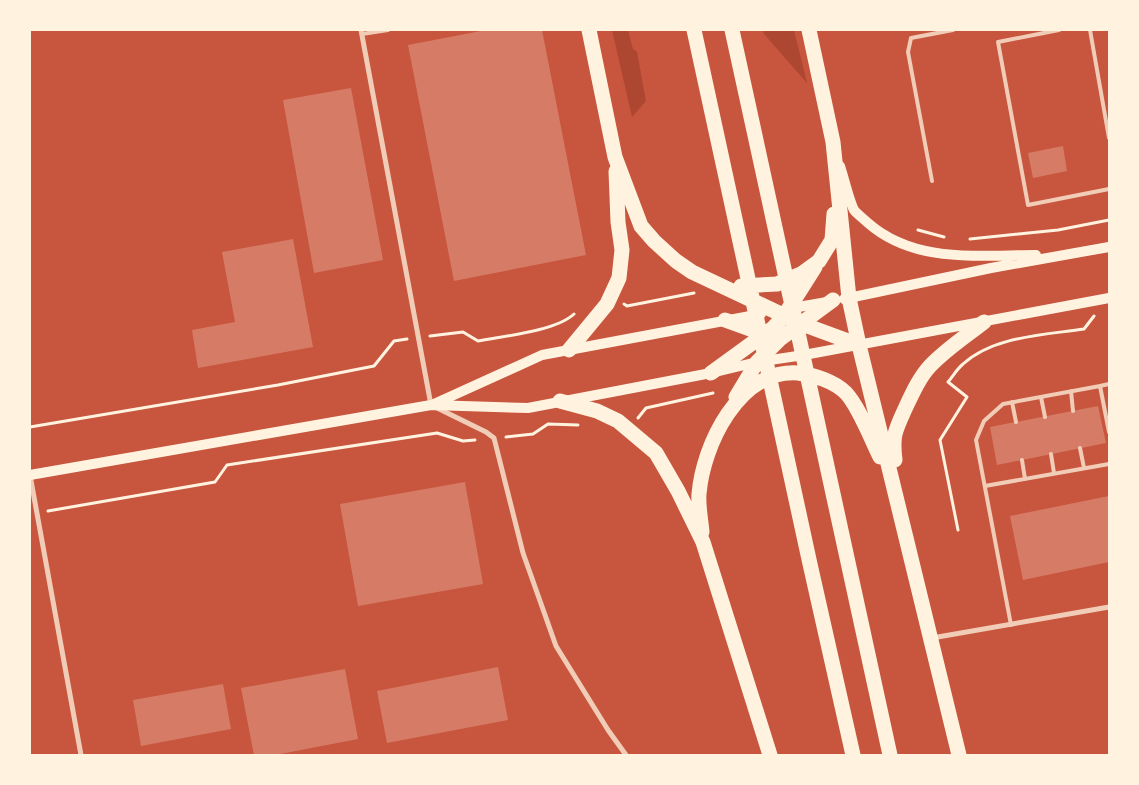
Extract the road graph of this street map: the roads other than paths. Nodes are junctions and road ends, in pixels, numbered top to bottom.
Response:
1 (388, 30) edge
2 (589, 30) edge
3 (694, 30) edge
4 (732, 30) edge
5 (809, 30) edge
6 (953, 30) edge
7 (1059, 30) edge
8 (1090, 30) edge
9 (361, 32) edge
10 (1109, 138) edge
11 (833, 142) junction
12 (615, 157) junction
13 (838, 181) junction
14 (932, 181) dead end
15 (1109, 189) edge
16 (1109, 247) edge
17 (1057, 256) junction
18 (819, 261) junction
19 (725, 287) junction
20 (849, 298) junction
21 (1109, 298) edge
22 (833, 300) junction
23 (782, 312) junction
24 (725, 320) junction
25 (984, 322) junction
26 (802, 324) junction
27 (773, 336) junction
28 (859, 345) junction
29 (569, 350) junction
30 (804, 355) junction
31 (757, 362) junction
32 (711, 373) junction
33 (1109, 384) edge
34 (1100, 386) junction
35 (1071, 391) junction
36 (846, 393) junction
37 (1041, 397) junction
38 (560, 401) junction
39 (1012, 402) junction
40 (431, 405) junction
41 (1074, 411) dead end
42 (728, 412) junction
43 (1045, 417) dead end
44 (1016, 422) dead end
45 (1109, 432) edge
46 (1080, 448) dead end
47 (1051, 454) dead end
48 (1022, 460) dead end
49 (1109, 464) edge
50 (1084, 468) junction
51 (1054, 473) junction
52 (30, 475) edge
53 (1025, 479) junction
54 (893, 485) junction
55 (985, 486) junction
56 (703, 542) junction
57 (910, 553) junction
58 (1109, 607) edge
59 (1010, 625) junction
60 (930, 638) junction
61 (81, 755) edge
62 (626, 755) edge
63 (770, 755) edge
64 (853, 755) edge
65 (890, 755) edge
66 (959, 755) edge

1 - 9 lane
2 - 12 highway
3 - 64 highway
4 - 65 highway
5 - 11 highway
6 - 14 lane
7 - 15 lane
8 - 10 lane
9 - 40 street
11 - 13 highway
11 - 17 main road
12 - 19 highway
12 - 29 highway
13 - 18 highway
13 - 20 highway
16 - 17 main road
17 - 20 main road
18 - 19 highway
18 - 23 highway
19 - 23 highway
20 - 22 main road
20 - 28 highway
21 - 25 main road
22 - 23 main road
22 - 26 highway
23 - 24 main road
23 - 26 highway
23 - 27 highway
24 - 27 highway
24 - 29 main road
25 - 28 main road
25 - 57 highway
26 - 27 highway
26 - 28 highway
27 - 30 highway
27 - 31 highway
27 - 32 highway
28 - 30 main road
28 - 54 highway
29 - 40 main road
30 - 31 main road
30 - 36 highway
31 - 32 main road
31 - 42 highway
32 - 38 main road
33 - 34 lane
34 - 35 lane
34 - 45 lane
35 - 37 lane
35 - 41 lane
36 - 42 highway
36 - 54 highway
37 - 39 lane
37 - 43 lane
38 - 40 main road
38 - 56 highway
39 - 44 lane
39 - 55 lane
40 - 52 main road
40 - 62 street
42 - 56 highway
46 - 50 lane
47 - 51 lane
48 - 53 lane
49 - 50 lane
50 - 51 lane
51 - 53 lane
52 - 61 street
53 - 55 lane
54 - 57 highway
55 - 59 lane
56 - 63 highway
57 - 60 highway
58 - 59 street
59 - 60 street
60 - 66 highway

